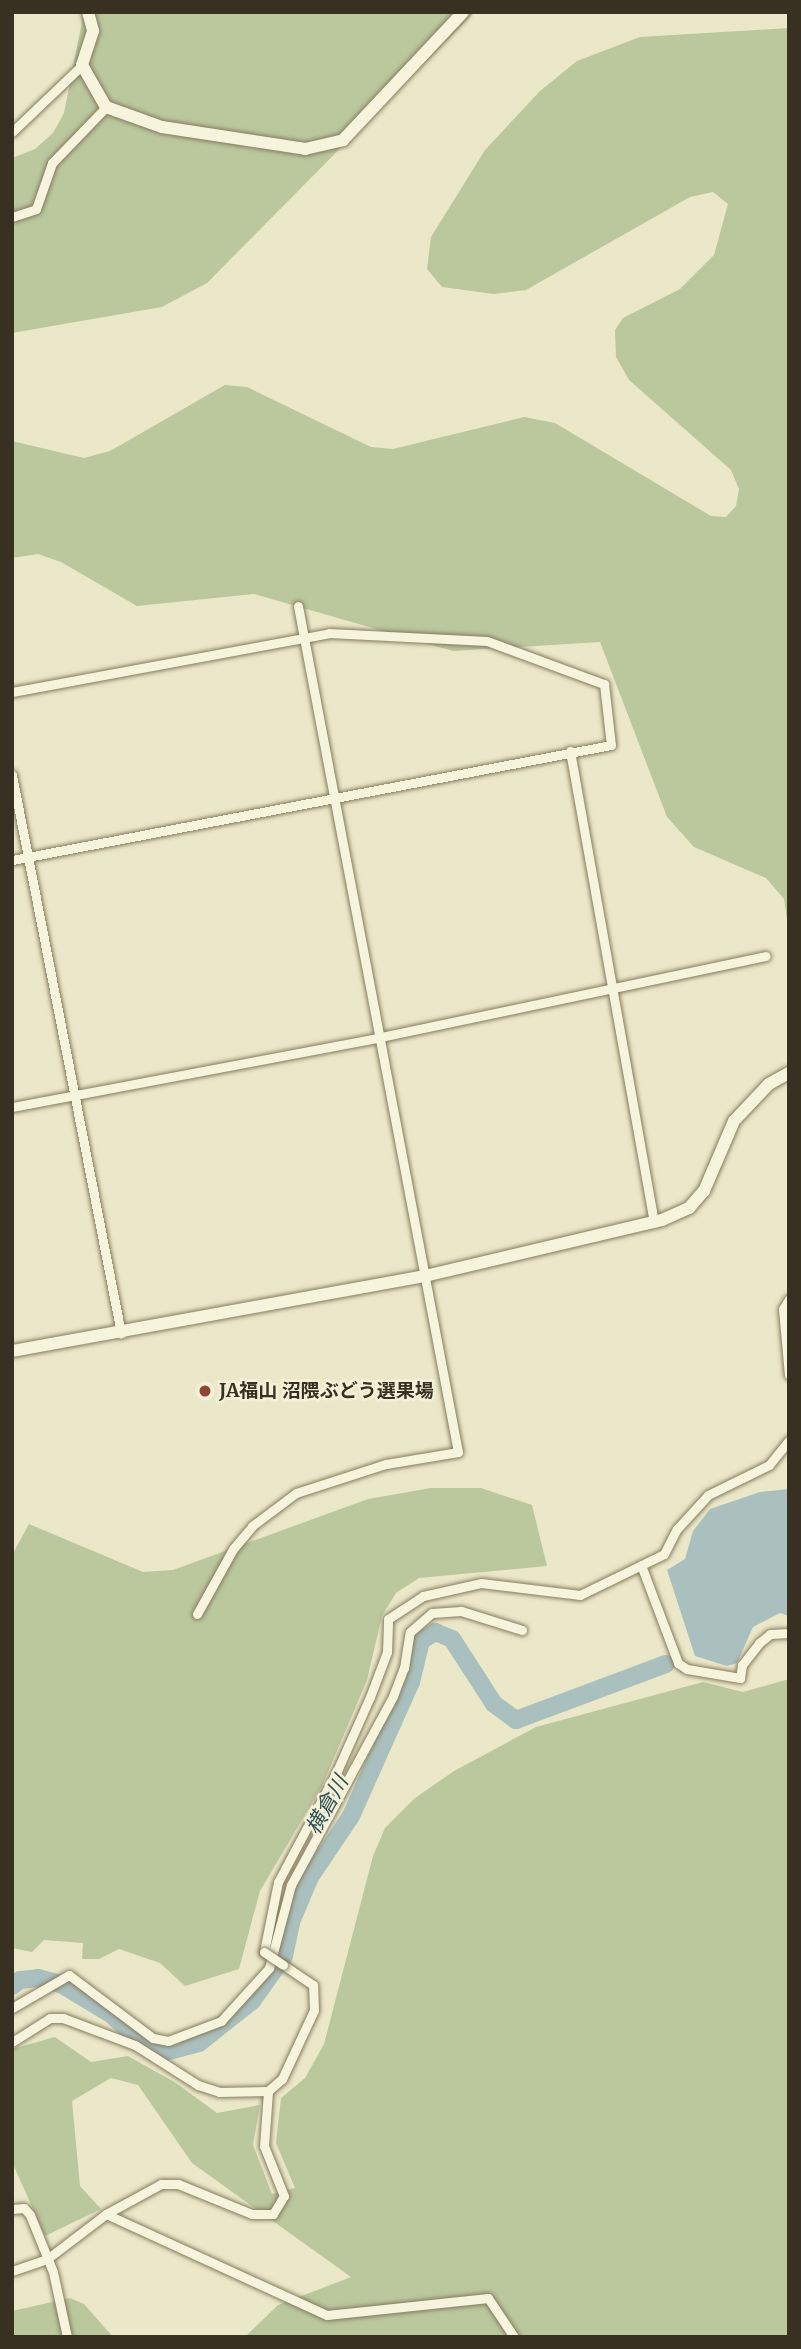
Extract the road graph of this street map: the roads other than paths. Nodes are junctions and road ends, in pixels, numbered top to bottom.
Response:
1 (88, 12) edge
2 (463, 12) edge
3 (82, 65) junction
4 (106, 107) junction
5 (12, 132) edge
6 (12, 217) edge
7 (298, 607) dead end
8 (304, 636) junction
9 (12, 692) edge
10 (570, 751) junction
11 (12, 775) edge
12 (334, 797) junction
13 (28, 857) junction
14 (12, 860) edge
15 (766, 956) dead end
16 (613, 985) junction
17 (381, 1037) junction
18 (789, 1073) edge
19 (75, 1094) junction
20 (12, 1107) edge
21 (654, 1223) junction
22 (425, 1276) junction
23 (789, 1299) edge
24 (121, 1333) junction
25 (12, 1351) edge
26 (789, 1375) edge
27 (789, 1440) edge
28 (641, 1565) junction
29 (197, 1614) dead end
30 (522, 1630) dead end
31 (789, 1633) edge
32 (12, 2008) edge
33 (12, 2042) edge
34 (268, 2091) junction
35 (12, 2209) edge
36 (106, 2214) junction
37 (47, 2259) junction
38 (12, 2271) edge
39 (67, 2337) edge
40 (514, 2337) edge

1 - 3 street
2 - 4 street
3 - 4 street
3 - 5 street
4 - 6 street
7 - 8 street
8 - 9 street
8 - 10 street
8 - 12 street
10 - 12 street
10 - 16 street
11 - 13 street
12 - 13 street
12 - 17 street
13 - 14 street
13 - 19 street
15 - 16 street
16 - 17 street
16 - 21 street
17 - 19 street
17 - 22 street
18 - 21 street
19 - 20 street
19 - 24 street
21 - 22 street
22 - 24 street
22 - 29 street
23 - 26 street
24 - 25 street
27 - 28 street
28 - 31 street
28 - 34 street, bridge
30 - 32 street
33 - 34 street
34 - 36 street
35 - 37 street
36 - 37 street
36 - 40 street
37 - 38 street
37 - 39 street

